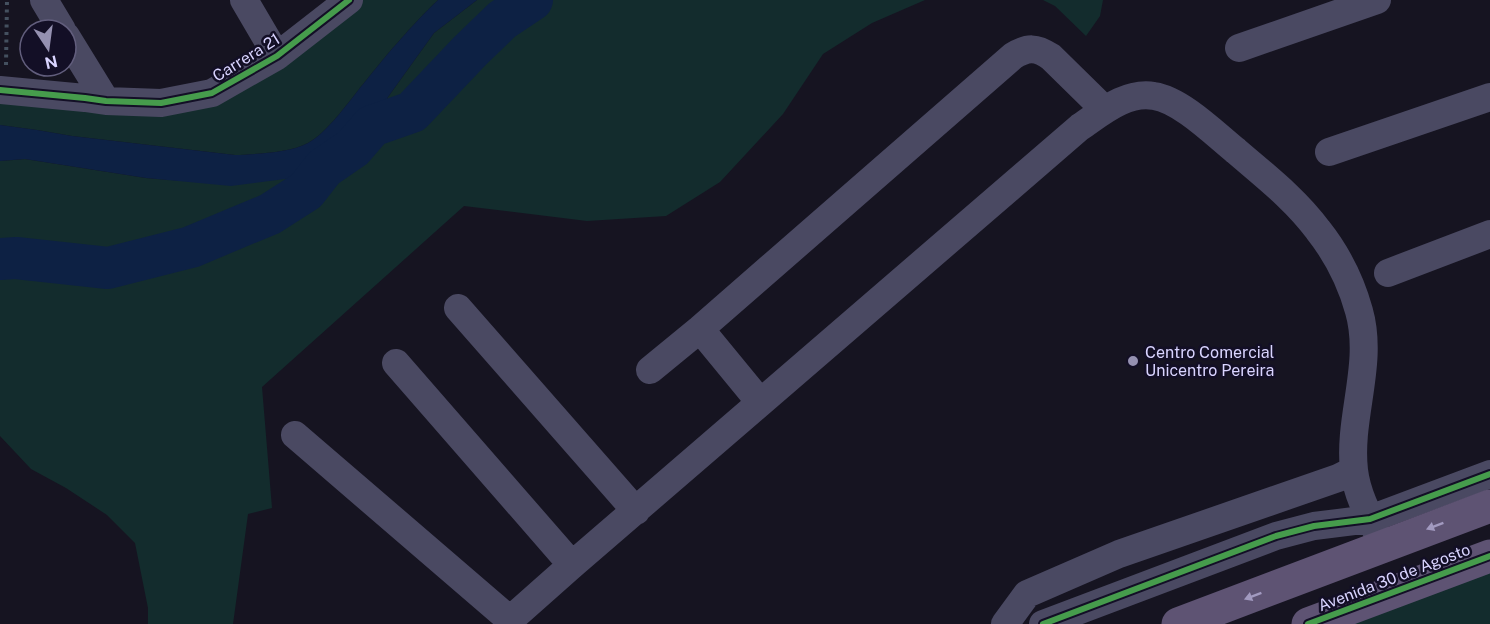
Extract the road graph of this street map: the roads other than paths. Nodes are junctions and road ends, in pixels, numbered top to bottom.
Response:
1 (44, 0) edge
2 (244, 0) edge
3 (349, 0) edge
4 (1377, 0) edge
5 (55, 18) edge
6 (1239, 48) dead end
7 (78, 56) edge
8 (277, 56) junction
9 (3, 90) edge
10 (1490, 97) edge
11 (106, 101) junction
12 (1105, 110) junction
13 (1329, 152) dead end
14 (1490, 234) edge
15 (1388, 273) dead end
16 (459, 308) dead end
17 (700, 329) junction
18 (396, 363) dead end
19 (650, 370) dead end
20 (760, 402) junction
21 (295, 435) dead end
22 (1354, 470) junction
23 (1490, 474) edge
24 (1490, 506) edge
25 (636, 511) junction
26 (1377, 532) junction
27 (1490, 556) edge
28 (572, 565) junction
29 (1005, 624) edge
30 (1043, 624) edge
31 (1178, 624) edge
32 (1308, 624) edge

1 - 5 street
2 - 8 street
3 - 8 street, Carrera 21
4 - 6 street
7 - 11 street
8 - 11 street, Carrera 21
9 - 11 street, Carrera 21
10 - 13 street
12 - 17 street
12 - 20 street
12 - 22 street
14 - 15 street
16 - 25 street
17 - 19 street
17 - 20 street
18 - 28 street
20 - 25 street
21 - 28 street
22 - 26 street
22 - 29 street
23 - 26 street
24 -> 26 main road, Avenida 30 de Agosto
25 - 28 street
26 - 30 street
26 -> 31 main road, Avenida 30 de Agosto
27 - 32 main road, Avenida 30 de Agosto

